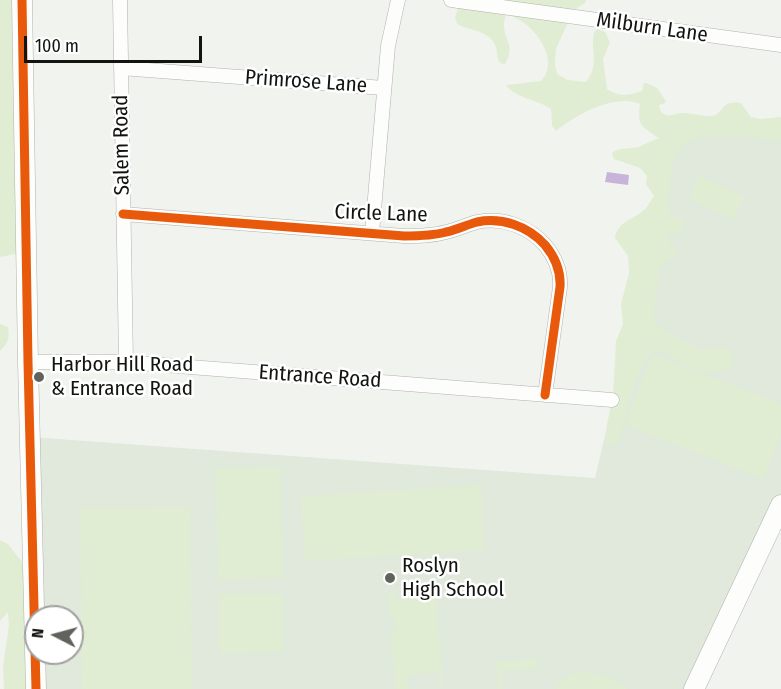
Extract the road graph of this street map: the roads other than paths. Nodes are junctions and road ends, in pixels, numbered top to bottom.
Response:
1 (22, 0) edge
2 (120, 0) edge
3 (398, 0) edge
4 (451, 0) edge
5 (781, 45) edge
6 (121, 68) junction
7 (384, 88) junction
8 (123, 214) junction
9 (372, 233) junction
10 (126, 362) junction
11 (28, 363) junction
12 (545, 395) junction
13 (612, 400) dead end
14 (781, 505) edge
15 (36, 689) edge
16 (694, 689) edge

1 - 11 street
2 - 6 street, Salem Road
3 - 7 street
4 - 5 street, Milburn Lane
6 - 7 street, Primrose Lane
6 - 8 street, Salem Road
7 - 9 street
8 - 9 street, Circle Lane
8 - 10 street, Salem Road
9 - 12 street, Circle Lane
10 - 11 street, Entrance Road
10 - 12 street, Entrance Road
11 - 15 street
12 - 13 street, Entrance Road
14 - 16 street

